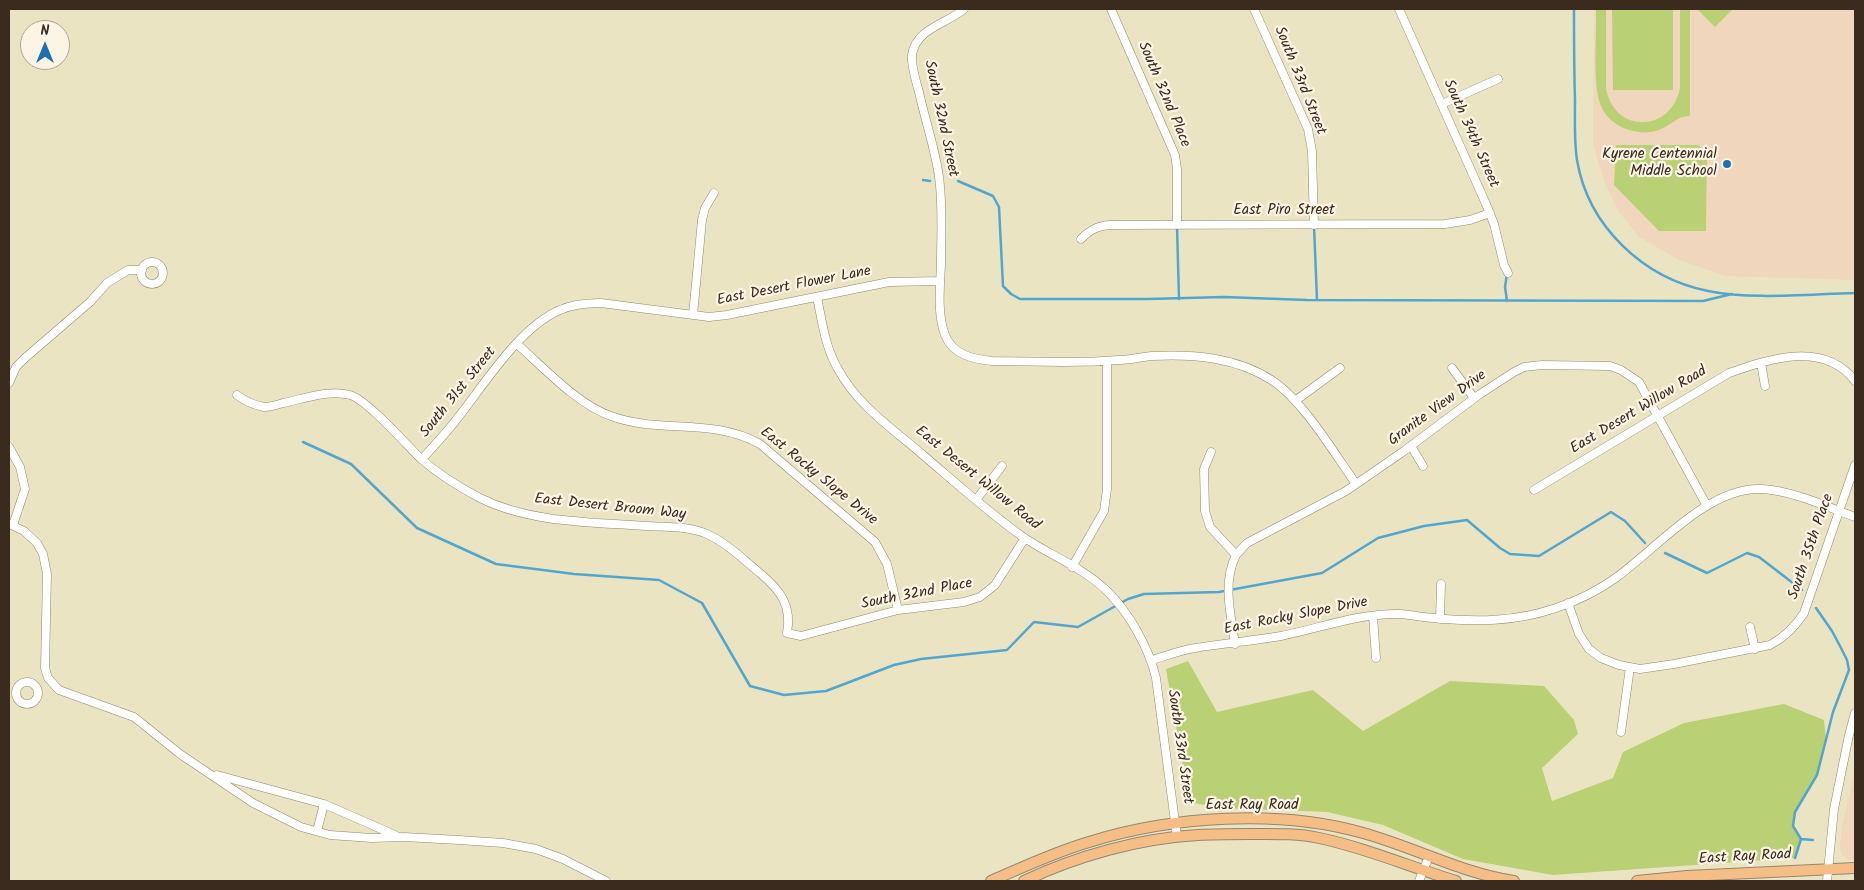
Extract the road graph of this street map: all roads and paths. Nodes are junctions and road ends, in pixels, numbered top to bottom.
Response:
1 (964, 9) edge
2 (1111, 9) edge
3 (1254, 9) edge
4 (1399, 9) edge
5 (1498, 79) dead end
6 (1442, 104) junction
7 (714, 192) dead end
8 (1490, 213) junction
9 (1177, 224) junction
10 (1314, 225) junction
11 (1081, 239) dead end
12 (142, 270) dead end
13 (1508, 273) dead end
14 (940, 281) junction
15 (817, 296) junction
16 (693, 315) junction
17 (517, 344) junction
18 (1107, 361) junction
19 (1761, 363) junction
20 (1340, 368) dead end
21 (1452, 368) dead end
22 (1855, 381) edge
23 (9, 383) edge
24 (1765, 386) dead end
25 (237, 395) dead end
26 (1474, 398) junction
27 (1295, 401) junction
28 (1657, 415) junction
29 (1411, 446) junction
30 (9, 447) edge
31 (1210, 452) dead end
32 (422, 460) junction
33 (1855, 465) edge
34 (1002, 466) dead end
35 (1423, 466) dead end
36 (1356, 484) junction
37 (1534, 490) dead end
38 (976, 500) junction
39 (1707, 506) junction
40 (1839, 511) junction
41 (1855, 517) edge
42 (11, 525) edge
43 (1024, 538) junction
44 (1236, 555) junction
45 (1072, 567) junction
46 (1441, 584) dead end
47 (1568, 603) junction
48 (898, 610) junction
49 (1373, 616) junction
50 (1440, 619) junction
51 (1750, 626) dead end
52 (787, 633) joint
53 (1236, 644) junction
54 (1755, 649) junction
55 (1376, 658) dead end
56 (1152, 660) junction
57 (1630, 667) junction
58 (48, 678) junction
59 (36, 687) dead end
60 (1855, 713) edge
61 (1621, 732) dead end
62 (211, 774) junction
63 (324, 804) junction
64 (1176, 824) junction
65 (317, 831) junction
66 (404, 837) junction
67 (1177, 837) junction
68 (1429, 856) junction
69 (1855, 868) edge
70 (1424, 870) junction
71 (1828, 876) edge
72 (606, 881) edge
73 (990, 881) edge
74 (1024, 881) edge
75 (1419, 881) edge
76 (1456, 881) edge
77 (1514, 881) edge
78 (1637, 881) edge

1 - 14 street, South 32nd Street
2 - 9 street, South 32nd Place
3 - 10 street, South 33rd Street
4 - 6 street, South 34th Street
5 - 6 street
6 - 8 street, South 34th Street
7 - 16 street
8 - 10 street, East Piro Street
8 - 13 street, South 34th Street
9 - 10 street, East Piro Street
9 - 11 street, East Piro Street
12 - 23 street
14 - 15 street, East Desert Flower Lane
14 - 18 street, South 32nd Street
15 - 16 street, East Desert Flower Lane
15 - 38 street, East Desert Willow Road
16 - 17 street, East Desert Flower Lane
17 - 32 street, South 31st Street
17 - 48 street, East Rocky Slope Drive
18 - 27 street
18 - 45 street
19 - 22 street, East Desert Willow Road
19 - 24 street
19 - 28 street, East Desert Willow Road
20 - 27 street
21 - 26 street
25 - 32 street, East Desert Broom Way
26 - 28 street, Granite View Drive
26 - 29 street, Granite View Drive
27 - 36 street
28 - 37 street, East Desert Willow Road
28 - 39 street, Granite View Drive
29 - 35 street
29 - 36 street, Granite View Drive
30 - 42 street
31 - 44 street
32 - 52 street, East Desert Broom Way
33 - 40 street, South 35th Place
34 - 38 street
36 - 44 street, Granite View Drive
38 - 43 street, East Desert Willow Road
39 - 40 street, East Rocky Slope Drive
39 - 47 street, East Rocky Slope Drive
40 - 41 street, East Rocky Slope Drive
40 - 54 street, South 35th Place
42 - 58 street
43 - 45 street, East Desert Willow Road
43 - 48 street, South 32nd Place
44 - 53 street
45 - 56 street, East Desert Willow Road
46 - 50 street
47 - 50 street, East Rocky Slope Drive
47 - 57 street
48 - 52 street, South 32nd Place
49 - 50 street, East Rocky Slope Drive
49 - 53 street, East Rocky Slope Drive
49 - 55 street
51 - 54 street
53 - 56 street, East Rocky Slope Drive
54 - 57 street
56 - 64 street, South 33rd Street
57 - 61 street
58 - 59 street
58 - 62 street
60 - 71 street
62 - 63 street
62 - 65 street
63 - 65 street
63 - 66 street
64 - 67 street, South 33rd Street
64 - 68 main road, East Ray Road
64 - 73 main road, East Ray Road
65 - 66 street
66 - 72 street
67 - 70 main road, East Ray Road
67 - 74 main road, East Ray Road
68 - 70 street
68 - 77 main road, East Ray Road
69 - 71 main road, East Ray Road
70 - 75 street
70 - 76 main road, East Ray Road
71 - 78 main road, East Ray Road

